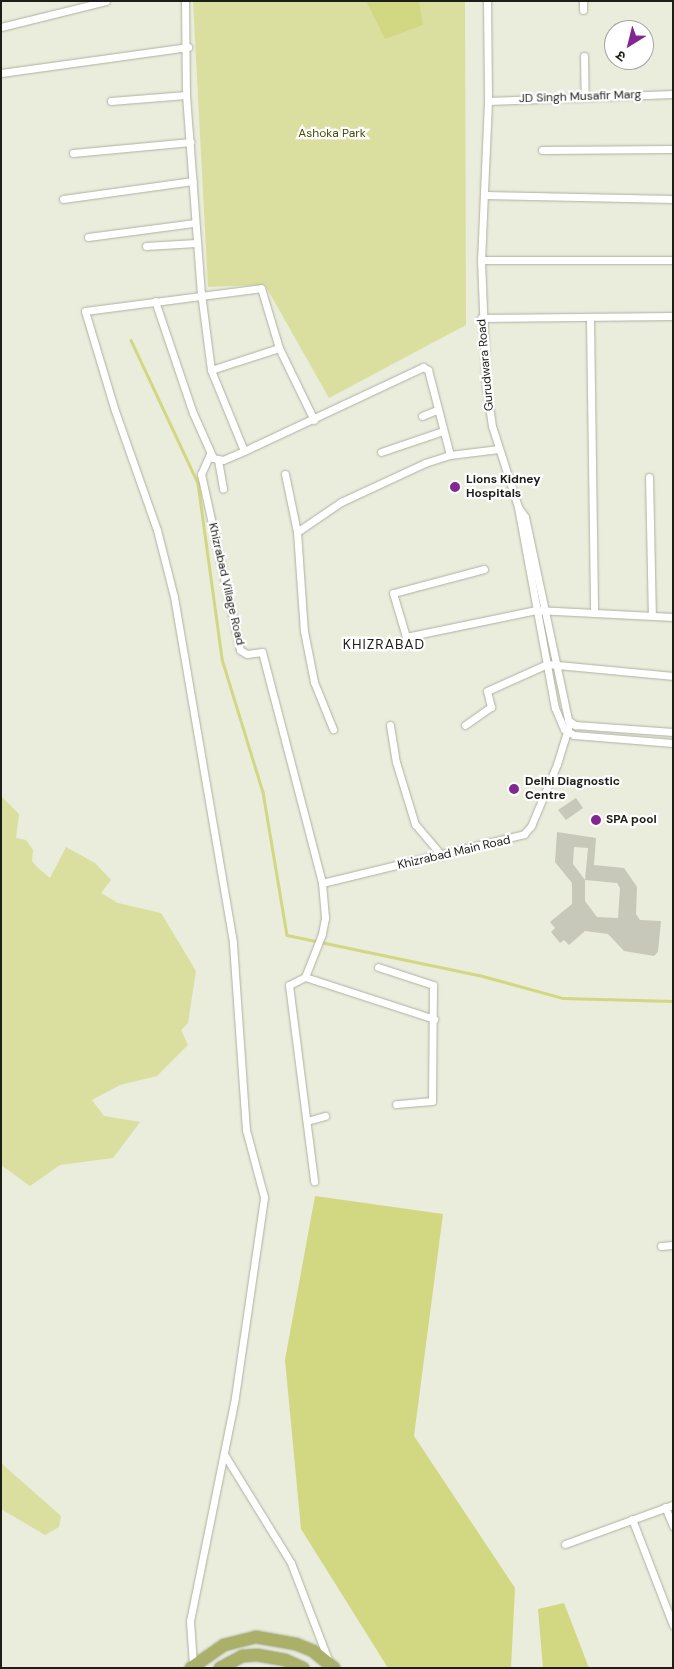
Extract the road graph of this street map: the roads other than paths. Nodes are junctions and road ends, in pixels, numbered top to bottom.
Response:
1 (106, 1) edge
2 (184, 1) edge
3 (487, 1) edge
4 (583, 1) edge
5 (583, 10) dead end
6 (1, 27) edge
7 (188, 47) junction
8 (584, 56) dead end
9 (1, 74) edge
10 (673, 94) edge
11 (186, 95) junction
12 (585, 95) junction
13 (111, 101) dead end
14 (488, 101) junction
15 (190, 142) junction
16 (673, 149) edge
17 (542, 150) dead end
18 (73, 153) dead end
19 (193, 181) junction
20 (484, 195) junction
21 (63, 199) dead end
22 (673, 199) edge
23 (195, 223) junction
24 (88, 237) dead end
25 (196, 243) junction
26 (146, 246) dead end
27 (481, 260) junction
28 (673, 260) edge
29 (200, 293) junction
30 (155, 301) junction
31 (673, 316) edge
32 (481, 318) junction
33 (590, 318) junction
34 (280, 348) junction
35 (211, 370) junction
36 (437, 410) junction
37 (422, 416) dead end
38 (314, 420) junction
39 (443, 431) junction
40 (499, 449) junction
41 (244, 451) junction
42 (381, 452) dead end
43 (210, 454) junction
44 (450, 455) junction
45 (218, 460) junction
46 (285, 474) dead end
47 (649, 477) dead end
48 (223, 489) dead end
49 (518, 506) junction
50 (297, 532) junction
51 (484, 568) dead end
52 (545, 609) junction
53 (536, 610) junction
54 (594, 612) junction
55 (652, 614) junction
56 (673, 617) edge
57 (546, 664) junction
58 (556, 665) junction
59 (673, 676) edge
60 (570, 722) junction
61 (390, 724) dead end
62 (465, 725) dead end
63 (333, 729) dead end
64 (566, 730) junction
65 (673, 732) edge
66 (673, 743) edge
67 (442, 856) junction
68 (322, 883) junction
69 (378, 967) dead end
70 (305, 977) junction
71 (434, 1019) junction
72 (396, 1104) dead end
73 (325, 1116) dead end
74 (307, 1121) junction
75 (314, 1181) dead end
76 (673, 1245) edge
77 (661, 1246) dead end
78 (224, 1454) junction
79 (673, 1504) edge
80 (665, 1507) junction
81 (632, 1519) junction
82 (673, 1526) edge
83 (564, 1544) dead end
84 (673, 1625) edge
85 (332, 1665) edge
86 (192, 1666) edge
87 (220, 1668) edge
88 (303, 1668) edge

1 - 6 street
2 - 7 street
3 - 14 street, Gurudwara Road
4 - 5 street
7 - 9 street
7 - 11 street
8 - 12 street
10 - 12 street, JD Singh Musafir Marg
11 - 13 street
11 - 15 street
12 - 14 street, JD Singh Musafir Marg
14 - 20 street, Gurudwara Road
15 - 18 street
15 - 19 street
16 - 17 street
19 - 21 street
19 - 23 street
20 - 22 street
20 - 27 street, Gurudwara Road
23 - 24 street
23 - 25 street
25 - 26 street
25 - 29 street
27 - 28 street
27 - 32 street, Gurudwara Road
29 - 30 street
29 - 34 street
29 - 35 street
30 - 43 street
30 - 78 street
31 - 33 street
32 - 33 street
32 - 40 street, Gurudwara Road
33 - 54 street
34 - 35 street
34 - 38 street
35 - 41 street
36 - 37 street
36 - 38 street
36 - 39 street
38 - 41 street
39 - 42 street
39 - 44 street
40 - 44 street
40 - 49 street, Gurudwara Road
41 - 45 street
43 - 45 street
43 - 68 street, Khizrabad Village Road
44 - 50 street
45 - 48 street
46 - 50 street
47 - 55 street
49 - 52 street
49 - 53 street, Gurudwara Road
50 - 63 street
51 - 53 street
52 - 53 street
52 - 54 street
52 - 58 street
53 - 57 street, Gurudwara Road
54 - 55 street
55 - 56 street
57 - 58 street
57 - 62 street
57 - 64 street, Gurudwara Road
58 - 59 street
58 - 60 street
60 - 64 street, Khizrabad Main Road
60 - 65 street
61 - 67 street
64 - 66 street
64 - 67 street, Khizrabad Main Road
67 - 68 street, Khizrabad Main Road
68 - 70 street
69 - 71 street
70 - 71 street
70 - 74 street
71 - 72 street
73 - 74 street
74 - 75 street
76 - 77 street
78 - 85 street
78 - 86 street
79 - 80 street
80 - 81 street
80 - 82 street
81 - 83 street
81 - 84 street
85 - 86 highway
87 - 88 highway

